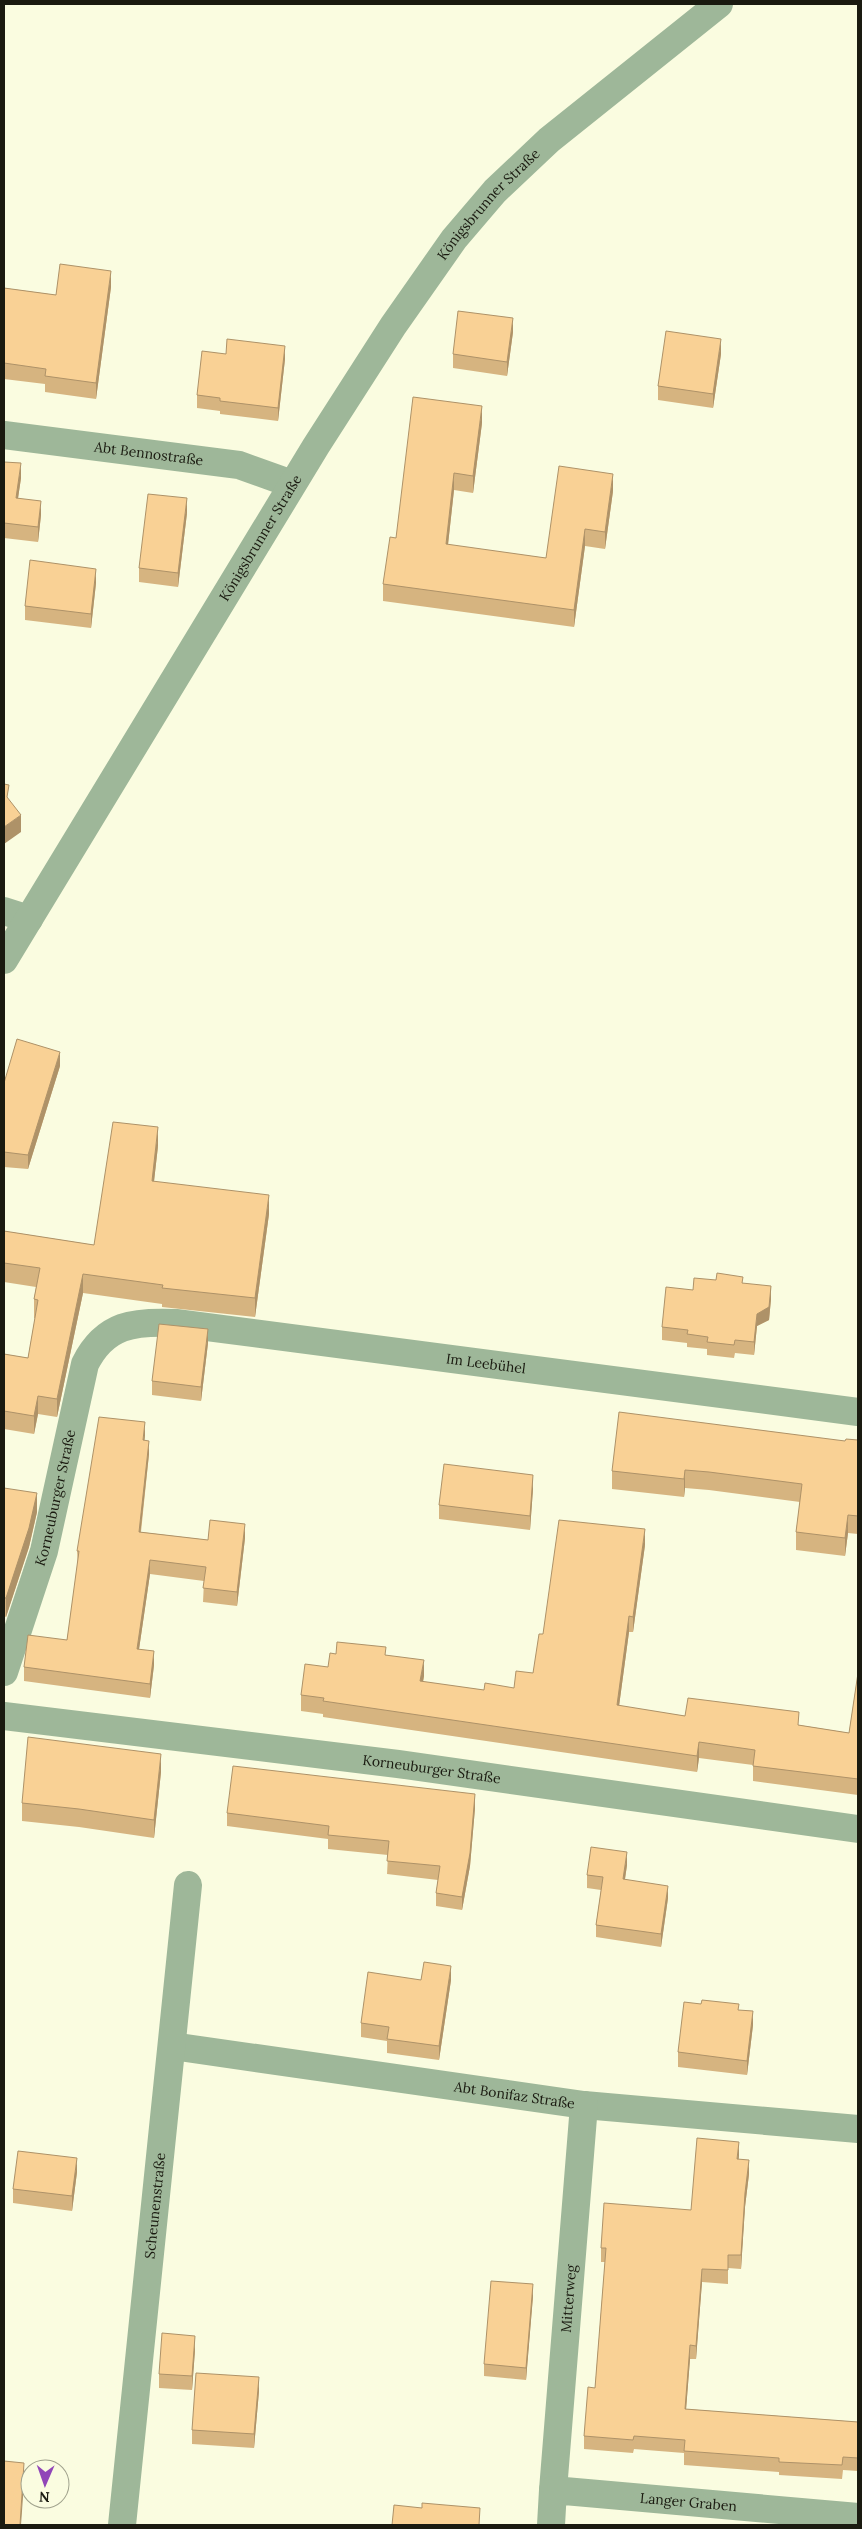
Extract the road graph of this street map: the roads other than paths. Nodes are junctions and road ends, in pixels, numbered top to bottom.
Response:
1 (719, 4) edge
2 (4, 435) edge
3 (292, 484) junction
4 (4, 911) edge
5 (29, 919) junction
6 (4, 960) edge
7 (114, 1330) joint
8 (858, 1412) edge
9 (4, 1672) edge
10 (4, 1716) edge
11 (858, 1829) edge
12 (188, 1885) dead end
13 (172, 2046) junction
14 (584, 2105) junction
15 (858, 2129) edge
16 (553, 2490) junction
17 (858, 2517) edge
18 (122, 2525) edge
19 (550, 2525) edge

1 - 3 street, Königsbrunner Straße
2 - 3 street, Abt Bennostraße
3 - 5 street, Königsbrunner Straße
4 - 5 street
5 - 6 street, Königsbrunner Straße
7 - 8 street, Im Leebühel
7 - 9 street, Korneuburger Straße
10 - 11 street, Korneuburger Straße
12 - 13 street, Scheunenstraße
13 - 14 street, Abt Bonifaz Straße
13 - 18 street, Scheunenstraße
14 - 15 street, Abt Bonifaz Straße
14 - 16 street, Mitterweg
16 - 17 street, Langer Graben
16 - 19 street

